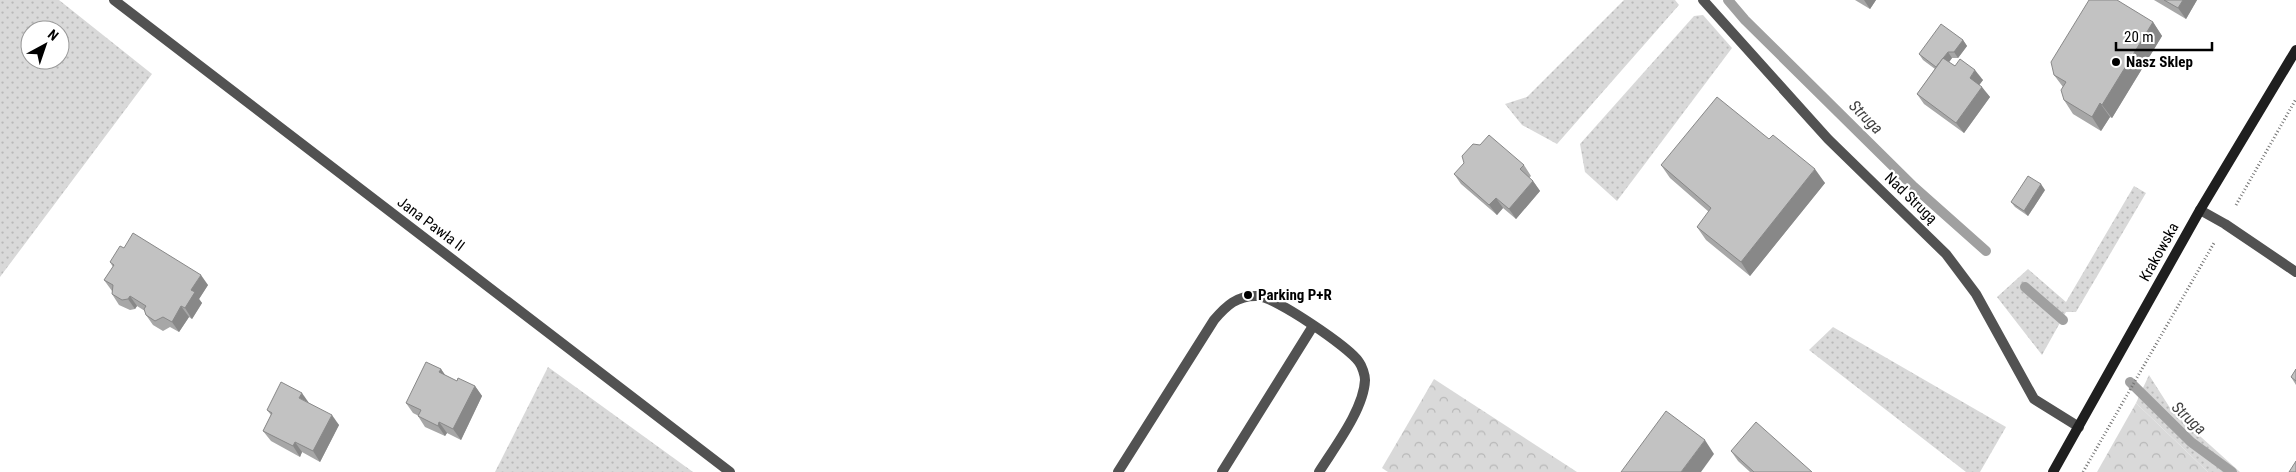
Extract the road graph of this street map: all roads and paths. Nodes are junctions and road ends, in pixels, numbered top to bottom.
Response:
1 (114, 0) edge
2 (1703, 0) edge
3 (2296, 50) edge
4 (2296, 99) edge
5 (2200, 210) junction
6 (2226, 224) junction
7 (2296, 272) edge
8 (1313, 326) junction
9 (2079, 427) junction
10 (730, 472) edge
11 (1118, 472) edge
12 (1222, 472) edge
13 (1319, 472) edge
14 (2053, 472) edge
15 (2083, 472) edge

1 - 10 street, Jana Pawła II
2 - 9 street, Nad Strugą
3 - 5 main road, Krakowska
4 - 6 path
5 - 6 street
5 - 9 main road, Krakowska
6 - 7 street
6 - 15 path
8 - 11 street
8 - 12 street
8 - 13 street
9 - 14 main road, Krakowska

